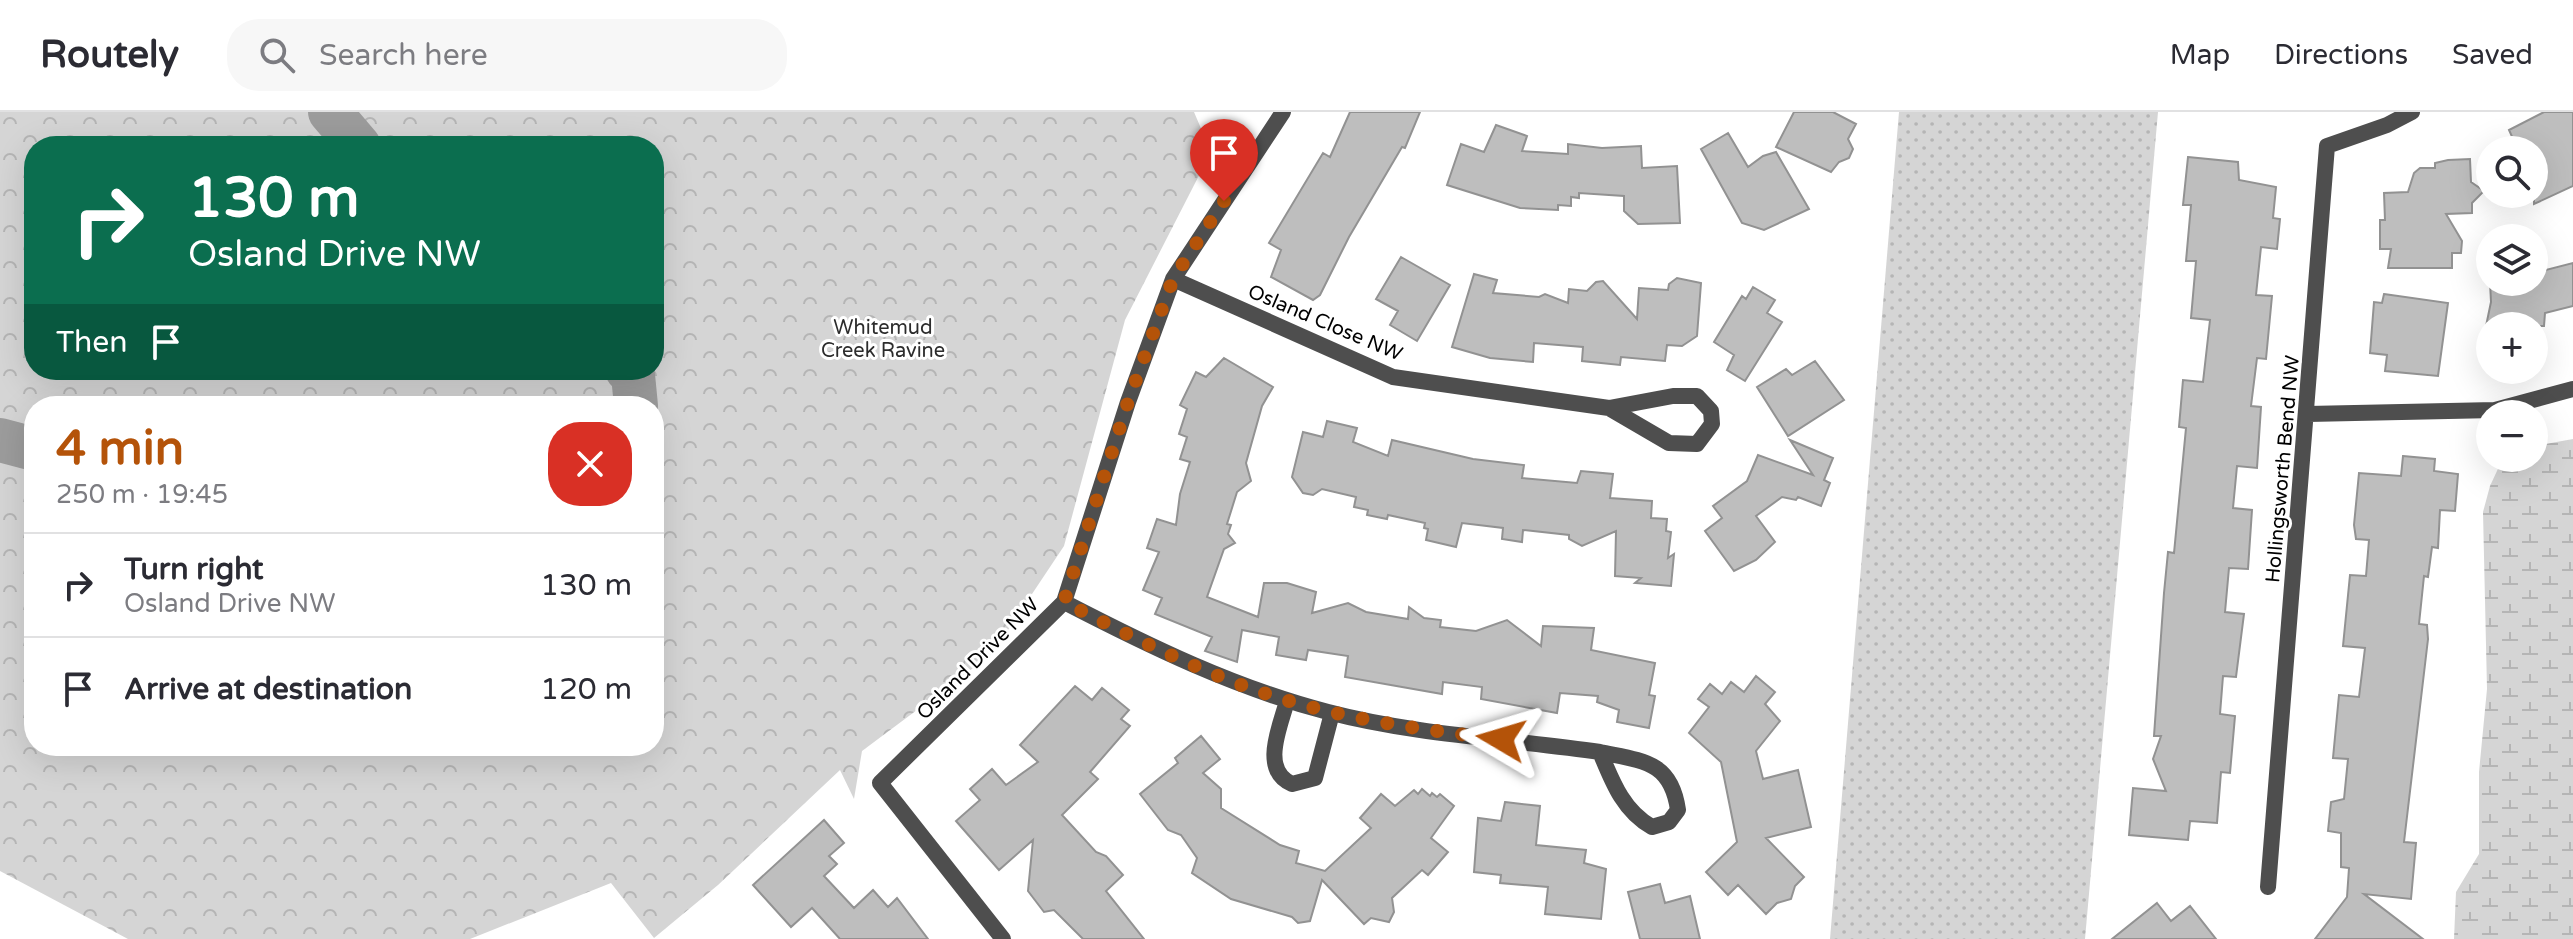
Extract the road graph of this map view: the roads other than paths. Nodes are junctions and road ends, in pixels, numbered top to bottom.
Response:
1 (1283, 112) edge
2 (2412, 112) edge
3 (1173, 279) junction
4 (2573, 389) edge
5 (1609, 408) junction
6 (2308, 414) junction
7 (1064, 602) junction
8 (1287, 701) junction
9 (1332, 713) junction
10 (1600, 752) junction
11 (2268, 887) dead end
12 (1003, 939) edge

1 - 3 street, Osland Drive NW
2 - 6 street, Hollingsworth Bend NW
3 - 5 street, Osland Close NW
3 - 7 street, Osland Drive NW
4 - 6 street
5 - 5 street, Osland Close NW
6 - 11 street, Hollingsworth Bend NW
7 - 8 street
7 - 12 street, Osland Drive NW
8 - 9 street
8 - 9 street
9 - 10 street
10 - 10 street

